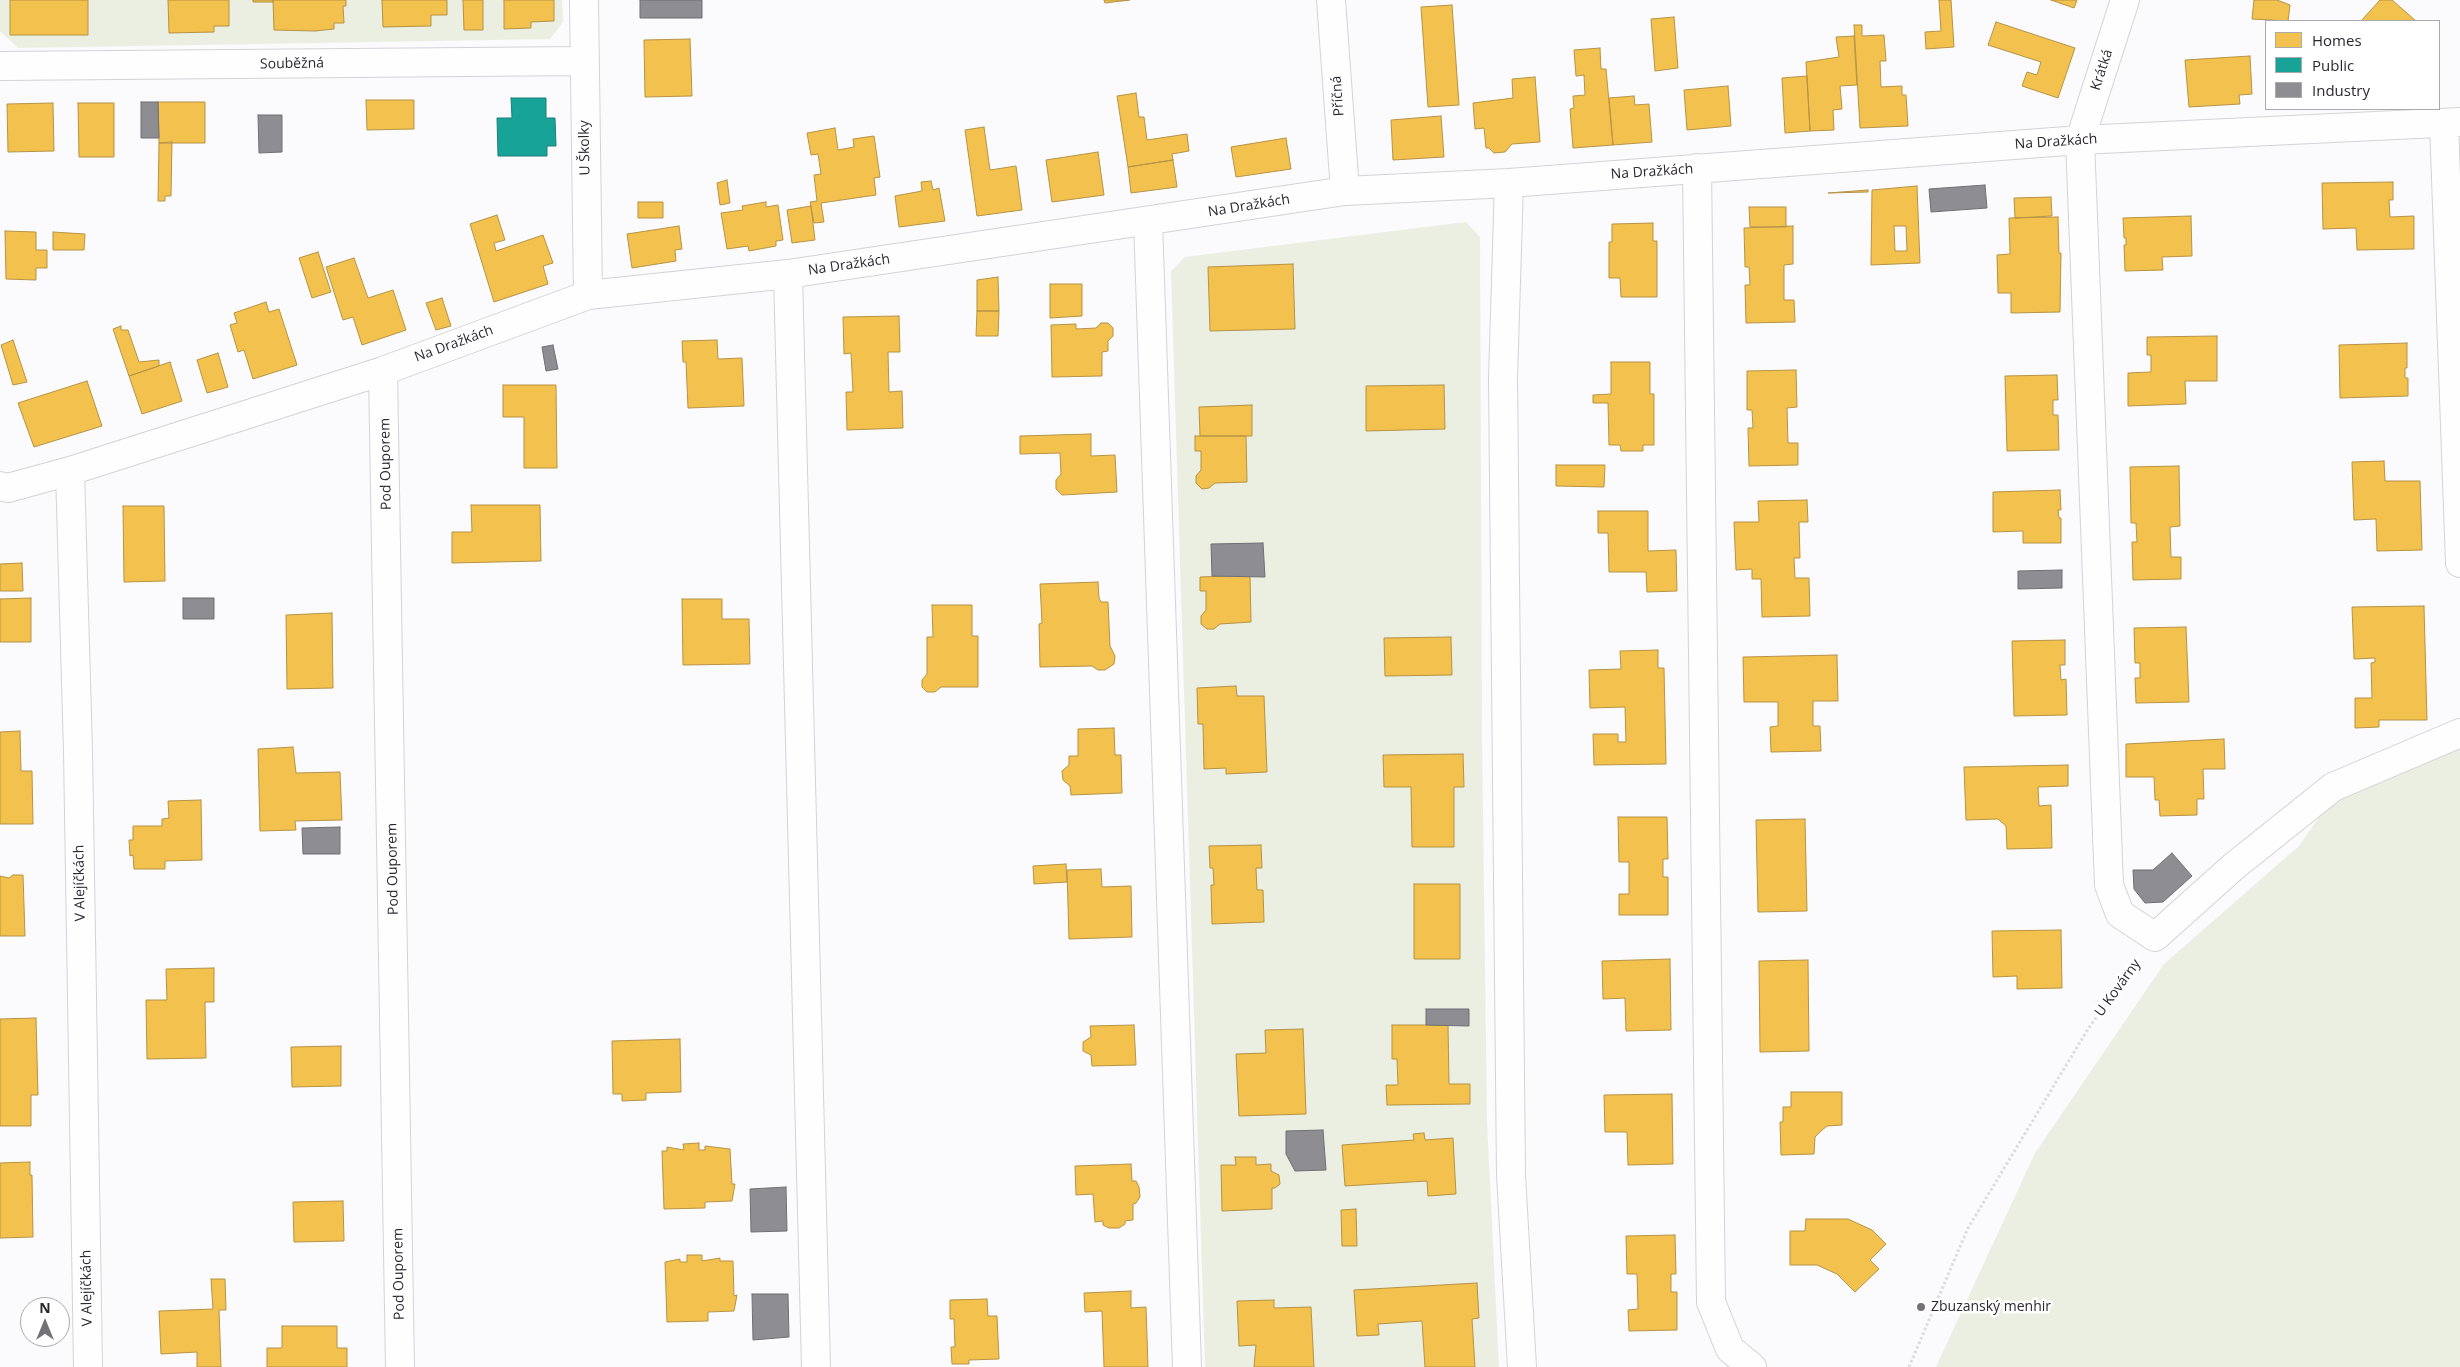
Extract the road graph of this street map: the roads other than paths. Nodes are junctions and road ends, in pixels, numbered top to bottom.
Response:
1 (584, 0) edge
2 (1331, 0) edge
3 (2125, 0) edge
4 (584, 61) junction
5 (0, 66) edge
6 (2452, 122) edge
7 (2080, 140) junction
8 (1697, 168) junction
9 (1509, 183) junction
10 (1345, 191) junction
11 (1148, 221) junction
12 (788, 274) junction
13 (588, 295) junction
14 (383, 371) junction
15 (70, 471) junction
16 (0, 486) edge
17 (2460, 563) edge
18 (2460, 733) edge
19 (88, 1367) edge
20 (400, 1367) edge
21 (816, 1367) edge
22 (1187, 1367) edge
23 (1522, 1367) edge
24 (1752, 1367) edge

1 - 4 street, U Školky
2 - 10 street, Příčná
3 - 7 street, Krátká
4 - 5 street, Souběžná
4 - 13 street, U Školky
6 - 7 street, Na Dražkách
6 - 17 street
7 - 8 street, Na Dražkách
7 - 18 street
8 - 9 street, Na Dražkách
8 - 24 street
9 - 10 street, Na Dražkách
9 - 23 street
10 - 11 street, Na Dražkách
11 - 12 street, Na Dražkách
11 - 22 street
12 - 13 street, Na Dražkách
12 - 21 street
13 - 14 street, Na Dražkách
14 - 15 street, Na Dražkách
14 - 20 street, Pod Ouporem
15 - 16 street
15 - 19 street, V Alejíčkách

